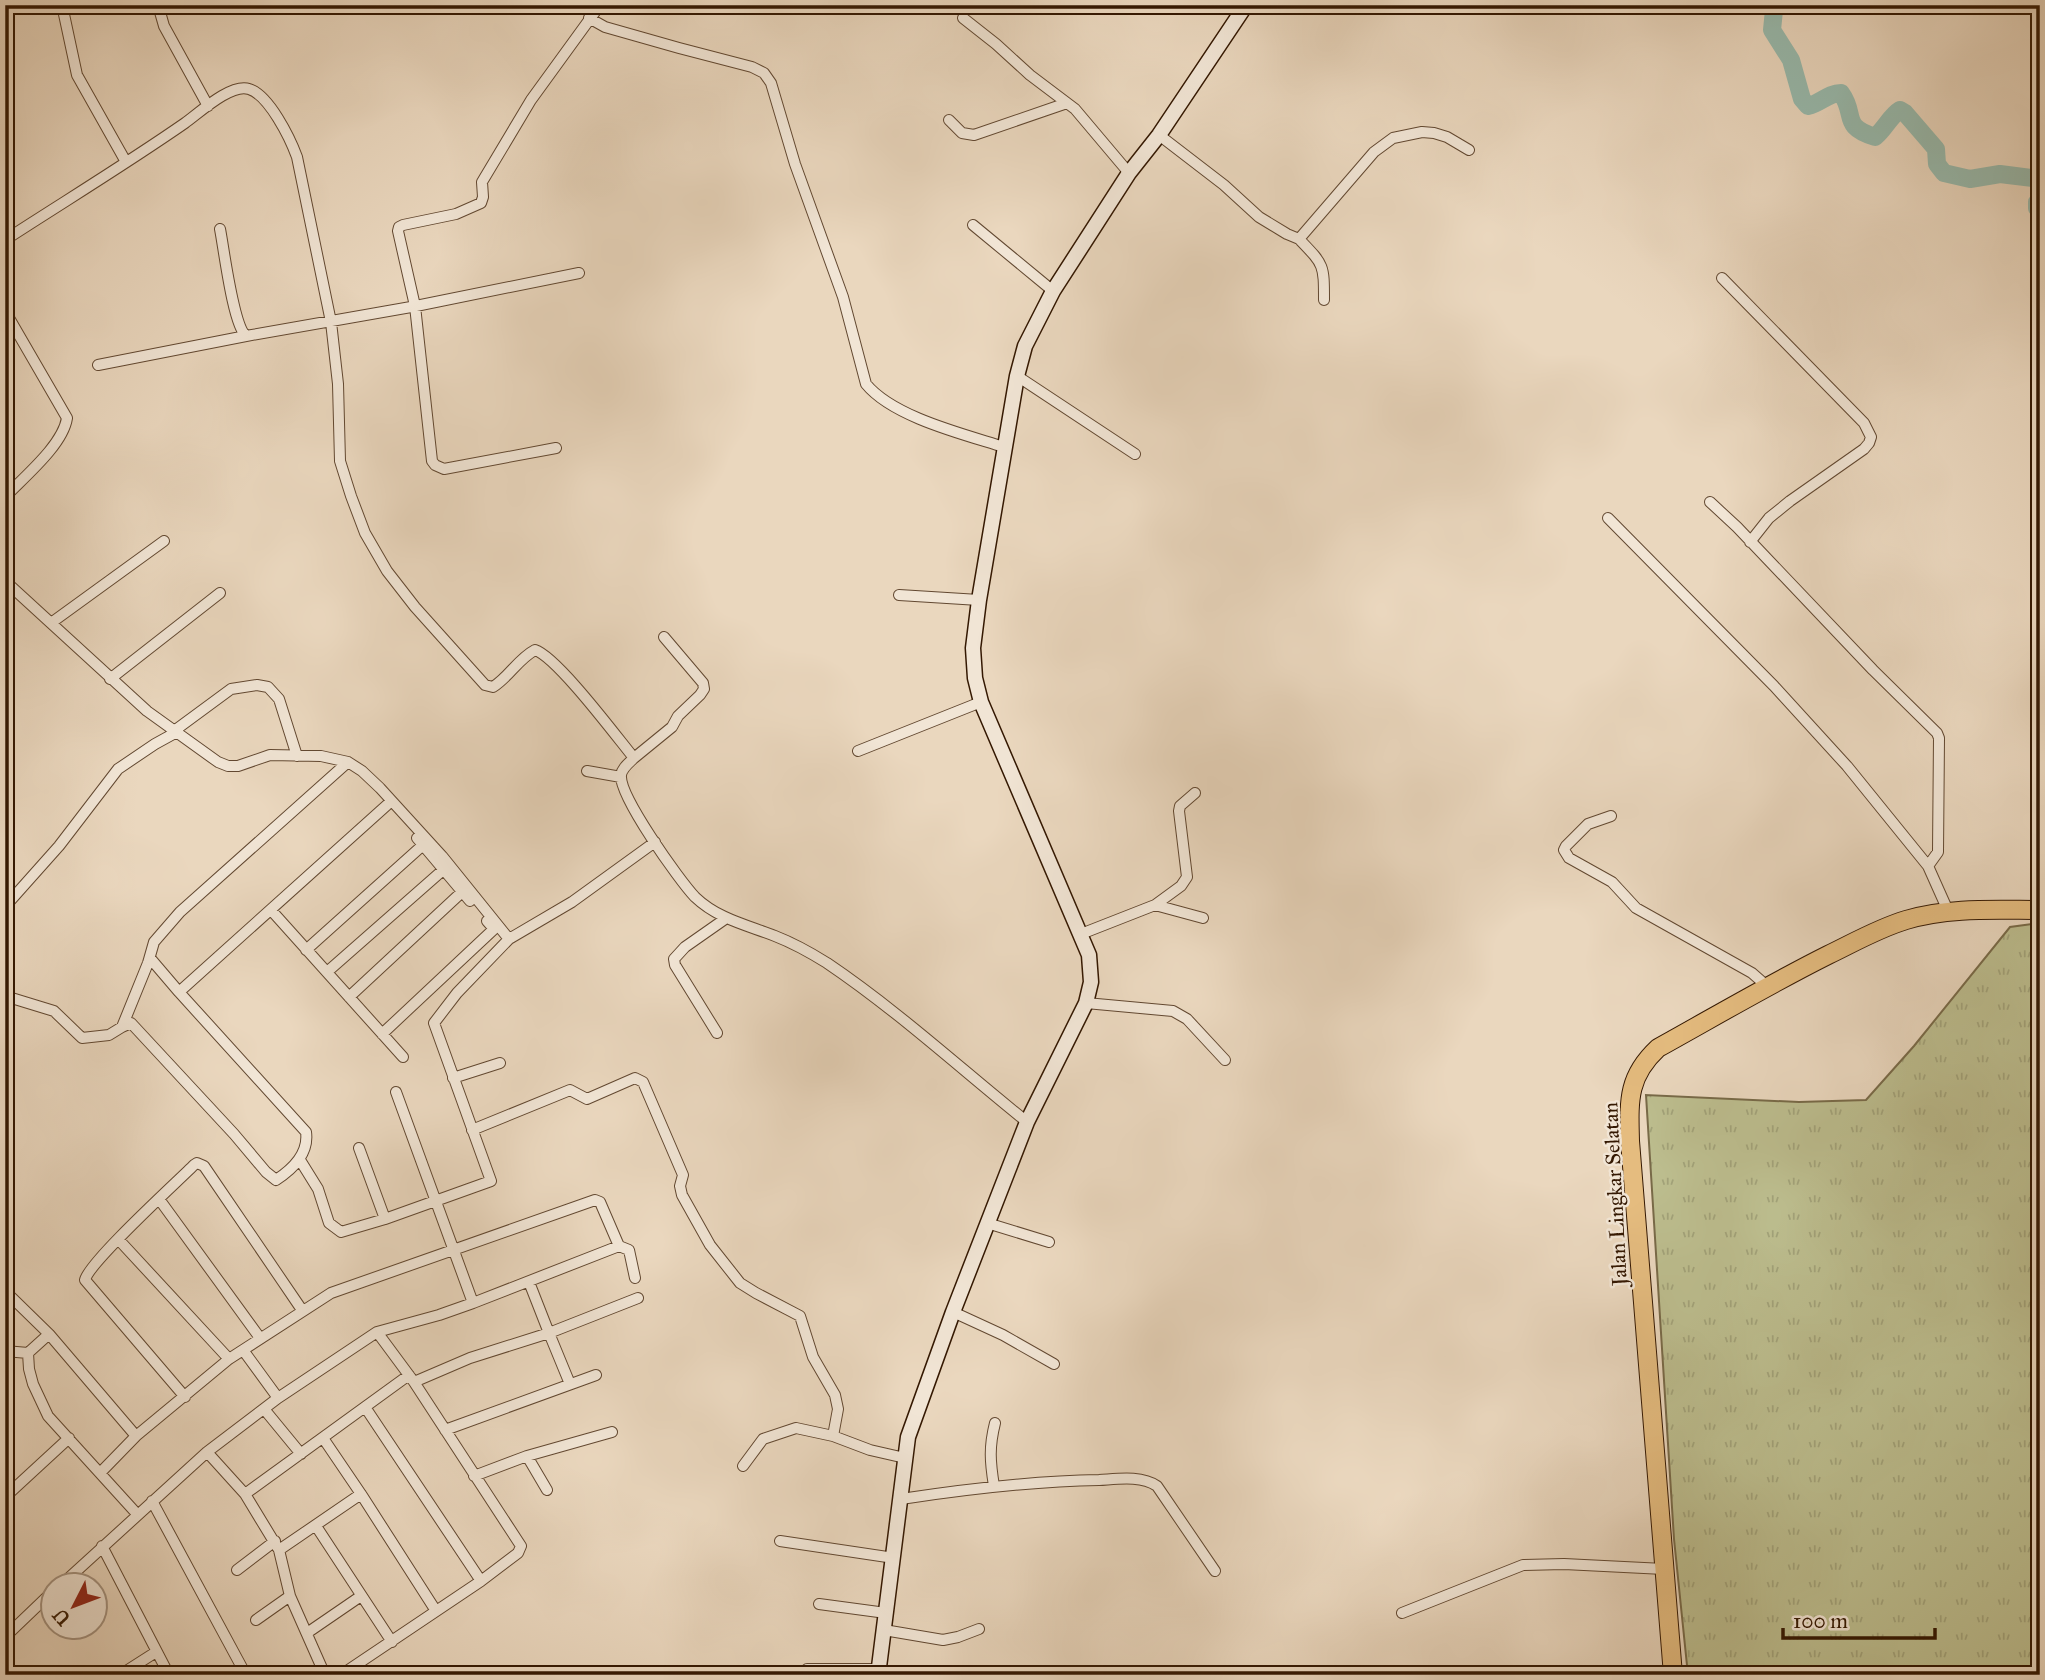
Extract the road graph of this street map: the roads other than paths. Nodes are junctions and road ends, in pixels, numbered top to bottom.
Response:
1 (62, 5) edge
2 (158, 5) edge
3 (600, 5) edge
4 (1246, 5) edge
5 (589, 18) junction
6 (962, 18) dead end
7 (1067, 103) junction
8 (208, 106) junction
9 (949, 120) dead end
10 (1159, 135) junction
11 (1469, 150) dead end
12 (126, 162) junction
13 (1129, 173) junction
14 (973, 225) dead end
15 (220, 229) dead end
16 (1299, 239) junction
17 (5, 240) edge
18 (579, 273) dead end
19 (1722, 278) dead end
20 (1053, 290) junction
21 (1324, 300) dead end
22 (415, 306) junction
23 (5, 311) edge
24 (331, 322) junction
25 (246, 335) junction
26 (98, 365) dead end
27 (1017, 376) junction
28 (1004, 447) junction
29 (556, 448) dead end
30 (1135, 454) dead end
31 (5, 497) edge
32 (1710, 502) dead end
33 (1608, 518) dead end
34 (164, 541) dead end
35 (1750, 542) junction
36 (5, 581) edge
37 (220, 593) dead end
38 (899, 595) dead end
39 (979, 600) junction
40 (51, 623) junction
41 (664, 637) dead end
42 (110, 679) junction
43 (981, 702) junction
44 (174, 732) junction
45 (858, 751) dead end
46 (297, 756) junction
47 (634, 758) junction
48 (348, 762) junction
49 (587, 771) dead end
50 (621, 777) junction
51 (1195, 793) dead end
52 (390, 803) junction
53 (1611, 816) dead end
54 (655, 842) junction
55 (423, 845) junction
56 (1928, 866) junction
57 (443, 870) junction
58 (462, 892) junction
59 (7, 900) edge
60 (1155, 905) junction
61 (271, 910) junction
62 (2040, 910) edge
63 (1949, 913) junction
64 (1203, 918) dead end
65 (726, 919) junction
66 (1081, 934) junction
67 (509, 939) junction
68 (306, 950) junction
69 (150, 958) junction
70 (327, 972) junction
71 (1768, 987) junction
72 (179, 992) junction
73 (5, 996) edge
74 (349, 997) junction
75 (1086, 1003) junction
76 (122, 1027) junction
77 (717, 1032) dead end
78 (382, 1034) junction
79 (403, 1057) dead end
80 (1225, 1060) dead end
81 (500, 1063) dead end
82 (453, 1078) junction
83 (396, 1092) dead end
84 (1027, 1122) junction
85 (472, 1130) junction
86 (359, 1148) dead end
87 (300, 1160) junction
88 (159, 1199) junction
89 (437, 1200) junction
90 (385, 1219) junction
91 (987, 1223) junction
92 (118, 1239) junction
93 (1049, 1242) dead end
94 (619, 1247) junction
95 (454, 1251) junction
96 (635, 1278) dead end
97 (529, 1282) junction
98 (5, 1291) edge
99 (638, 1298) dead end
100 (474, 1303) junction
101 (302, 1310) junction
102 (953, 1312) junction
103 (377, 1332) junction
104 (49, 1334) junction
105 (549, 1334) junction
106 (260, 1338) junction
107 (243, 1350) junction
108 (5, 1351) edge
109 (28, 1353) junction
110 (229, 1359) junction
111 (1055, 1363) dead end
112 (596, 1376) dead end
113 (412, 1379) junction
114 (570, 1384) junction
115 (185, 1397) junction
116 (278, 1398) junction
117 (365, 1407) junction
118 (264, 1409) junction
119 (995, 1423) dead end
120 (445, 1430) junction
121 (612, 1432) dead end
122 (136, 1436) junction
123 (833, 1436) junction
124 (69, 1438) junction
125 (323, 1438) junction
126 (207, 1452) junction
127 (301, 1454) junction
128 (527, 1456) junction
129 (905, 1458) junction
130 (743, 1466) dead end
131 (100, 1473) junction
132 (474, 1476) junction
133 (993, 1486) junction
134 (547, 1490) dead end
135 (245, 1494) junction
136 (362, 1494) junction
137 (5, 1496) edge
138 (901, 1499) junction
139 (152, 1501) junction
140 (137, 1514) junction
141 (316, 1526) junction
142 (780, 1541) dead end
143 (102, 1546) junction
144 (277, 1546) junction
145 (894, 1558) junction
146 (1664, 1569) junction
147 (237, 1570) dead end
148 (75, 1572) edge
149 (1214, 1572) dead end
150 (481, 1581) junction
151 (290, 1596) junction
152 (361, 1596) junction
153 (38, 1605) edge
154 (819, 1605) dead end
155 (436, 1611) junction
156 (886, 1613) junction
157 (1402, 1614) dead end
158 (256, 1620) dead end
159 (979, 1629) dead end
160 (884, 1630) junction
161 (307, 1633) junction
162 (5, 1637) edge
163 (392, 1642) junction
164 (156, 1652) junction
165 (807, 1669) dead end
166 (878, 1672) edge
167 (120, 1675) edge
168 (169, 1675) edge
169 (246, 1675) edge
170 (325, 1675) edge
171 (341, 1675) edge
172 (1673, 1675) edge

1 - 12 street
2 - 8 street
3 - 5 street
4 - 10 street
5 - 22 street
5 - 28 street
6 - 7 street
7 - 9 street
7 - 13 street
8 - 12 street
8 - 24 street
10 - 13 street
10 - 16 street
11 - 16 street
12 - 17 street
13 - 20 street
14 - 20 street
15 - 25 street
16 - 21 street
18 - 22 street
19 - 35 street
20 - 27 street
22 - 24 street
22 - 29 street
23 - 31 street
24 - 25 street
24 - 47 street
25 - 26 street
27 - 28 street
27 - 30 street
28 - 39 street
32 - 35 street
33 - 56 street
34 - 40 street
35 - 56 street
36 - 40 street
37 - 42 street
38 - 39 street
39 - 43 street
40 - 42 street
41 - 47 street
42 - 44 street
43 - 45 street
43 - 66 street
44 - 46 street
44 - 46 street
44 - 59 street
46 - 48 street
47 - 50 street
48 - 52 street
48 - 69 street
49 - 50 street
50 - 54 street
51 - 60 street
52 - 55 street
52 - 61 street
52 - 67 street
53 - 71 street
54 - 65 street
54 - 67 street
55 - 57 street
55 - 68 street
56 - 63 street
57 - 58 street
57 - 70 street
58 - 74 street
58 - 78 street
60 - 64 street
60 - 66 street
61 - 68 street
61 - 72 street
62 - 63 highway, Jalan Lingkar Selatan
63 - 71 highway, Jalan Lingkar Selatan
65 - 77 street
65 - 84 street
66 - 75 street
67 - 82 street
68 - 70 street
69 - 72 street
69 - 76 street
70 - 74 street
71 - 146 highway, Jalan Lingkar Selatan
72 - 87 street
73 - 76 street
74 - 78 street
75 - 80 street
75 - 84 street
76 - 87 street
78 - 79 street
81 - 82 street
82 - 85 street
83 - 89 street
84 - 91 street
85 - 89 street
85 - 123 street
86 - 90 street
87 - 90 street
88 - 92 street
88 - 101 street
88 - 106 street
89 - 90 street
89 - 95 street
91 - 93 street
91 - 102 street
92 - 110 street
92 - 115 street
94 - 95 street
94 - 96 street
94 - 97 street
95 - 100 street
95 - 101 street
97 - 100 street
97 - 105 street
98 - 104 street
99 - 105 street
100 - 103 street
101 - 106 street
102 - 111 street
102 - 129 street
103 - 113 street
103 - 116 street
104 - 109 street
104 - 122 street
105 - 113 street
105 - 114 street
106 - 107 street
107 - 110 street
107 - 116 street
108 - 109 street
109 - 124 street
110 - 115 street
112 - 114 street
113 - 117 street
113 - 120 street
114 - 120 street
115 - 122 street
116 - 118 street
117 - 125 street
117 - 150 street
118 - 126 street
118 - 127 street
119 - 133 street
120 - 132 street
121 - 128 street
122 - 131 street
123 - 129 street
123 - 130 street
124 - 131 street
124 - 137 street
125 - 127 street
125 - 136 street
126 - 135 street
126 - 139 street
127 - 135 street
128 - 132 street
128 - 134 street
129 - 138 street
131 - 140 street
132 - 150 street
133 - 138 street
133 - 149 street
135 - 144 street
136 - 141 street
136 - 155 street
138 - 145 street
139 - 140 street
139 - 169 street
140 - 143 street
141 - 144 street
141 - 152 street
142 - 145 street
143 - 148 street
143 - 164 street
144 - 147 street
144 - 151 street
145 - 156 street
146 - 157 street
146 - 172 highway, Jalan Lingkar Selatan
150 - 155 street
151 - 158 street
151 - 161 street
152 - 161 street
152 - 163 street
153 - 162 street
154 - 156 street
155 - 163 street
156 - 160 street
159 - 160 street
160 - 166 street
161 - 170 street
163 - 171 street
164 - 167 street
164 - 168 street
165 - 166 street

